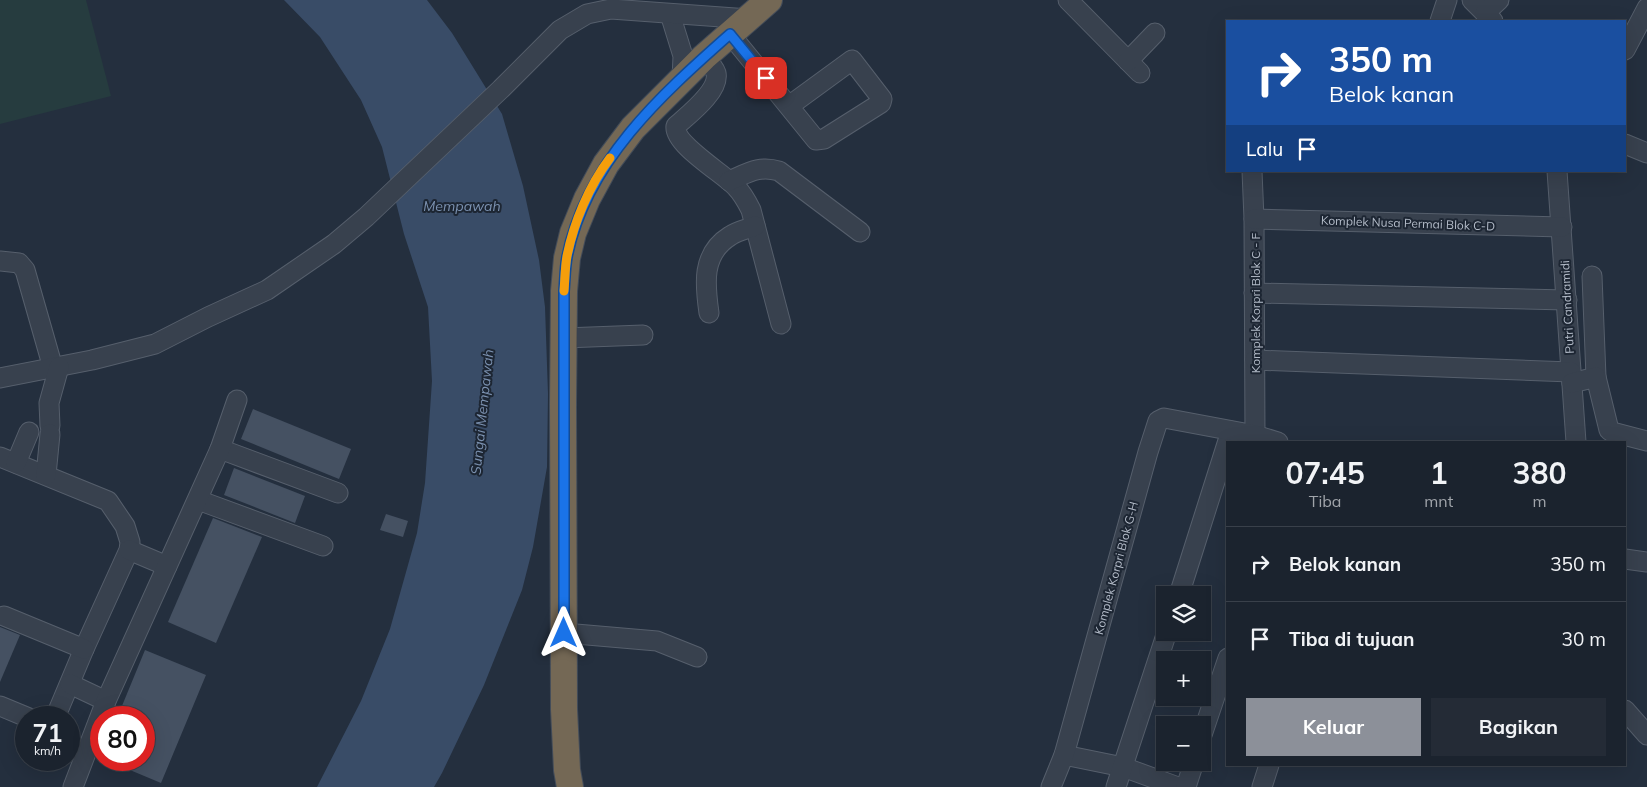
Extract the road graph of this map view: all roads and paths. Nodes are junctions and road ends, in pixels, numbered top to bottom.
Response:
1 (708, 0) edge
2 (769, 0) edge
3 (1068, 0) edge
4 (1447, 0) edge
5 (1499, 0) edge
6 (1647, 8) edge
7 (1484, 12) edge
8 (670, 14) junction
9 (1440, 20) edge
10 (734, 23) junction
11 (1154, 33) dead end
12 (1626, 48) edge
13 (704, 57) junction
14 (682, 79) junction
15 (789, 106) junction
16 (1626, 144) edge
17 (1647, 153) edge
18 (1252, 172) edge
19 (1558, 172) edge
20 (729, 181) junction
21 (1254, 219) junction
22 (755, 226) junction
23 (1562, 227) junction
24 (860, 232) dead end
25 (0, 261) edge
26 (1592, 276) dead end
27 (1254, 293) junction
28 (1566, 300) junction
29 (709, 313) dead end
30 (781, 324) dead end
31 (643, 335) dead end
32 (564, 338) junction
33 (1255, 360) junction
34 (56, 368) junction
35 (1596, 377) junction
36 (0, 378) edge
37 (1571, 378) junction
38 (237, 400) dead end
39 (48, 404) junction
40 (1231, 431) junction
41 (1255, 435) junction
42 (1228, 441) edge
43 (1275, 441) edge
44 (1576, 441) edge
45 (1647, 441) edge
46 (1226, 447) edge
47 (220, 449) junction
48 (8, 460) edge
49 (46, 475) junction
50 (338, 493) dead end
51 (198, 500) junction
52 (323, 546) dead end
53 (129, 550) junction
54 (1626, 560) edge
55 (1647, 562) edge
56 (167, 566) junction
57 (1182, 586) edge
58 (4, 616) dead end
59 (564, 633) junction
60 (1164, 641) edge
61 (84, 649) junction
62 (697, 656) dead end
63 (1226, 664) edge
64 (70, 684) junction
65 (106, 701) junction
66 (0, 706) edge
67 (61, 706) edge
68 (1626, 711) edge
69 (15, 712) edge
70 (1209, 716) edge
71 (1647, 735) edge
72 (1064, 754) junction
73 (1269, 766) edge
74 (1123, 767) junction
75 (1191, 771) edge
76 (73, 787) edge
77 (570, 787) edge
78 (1051, 787) edge
79 (1116, 787) edge
80 (1178, 787) edge
81 (1186, 787) edge
82 (1262, 787) edge

1 - 10 street
2 - 10 highway
3 - 11 street
4 - 9 street
5 - 7 street
6 - 12 street
8 - 10 street
8 - 14 street
8 - 34 street
10 - 13 highway
10 - 15 street
13 - 14 highway
13 - 20 street
14 - 32 highway
15 - 15 street
16 - 17 street
18 - 21 street, Komplek Korpri Blok C - F
19 - 23 street, Putri Candramidi
20 - 22 street
20 - 24 street
21 - 23 street, Komplek Nusa Permai Blok C-D
21 - 27 street, Komplek Korpri Blok C - F
22 - 29 street
22 - 30 street
23 - 28 street, Putri Candramidi
25 - 34 street
26 - 35 street
27 - 28 street
27 - 33 street, Komplek Korpri Blok C - F
28 - 37 street, Putri Candramidi
31 - 32 street
32 - 59 highway
33 - 37 street
33 - 41 street, Komplek Korpri Blok C - F
34 - 36 street
34 - 39 street
35 - 37 street
35 - 45 street
37 - 44 street, Putri Candramidi
38 - 47 street
39 - 48 street
39 - 49 street
40 - 41 street, Komplek Korpri Blok G-H
40 - 42 street
40 - 72 street, Komplek Korpri Blok G-H
41 - 43 street, Komplek Korpri Blok G-H
46 - 57 street
47 - 50 street
47 - 51 street
48 - 49 street
49 - 53 street
51 - 52 street
51 - 56 street
53 - 56 street
53 - 61 street
54 - 55 street
56 - 65 street
58 - 61 street
59 - 62 street
59 - 77 highway
60 - 74 street
61 - 64 street
63 - 70 street
64 - 65 street
64 - 67 street
65 - 76 street
66 - 69 street
68 - 71 street
72 - 74 street
72 - 78 street, Komplek Korpri Blok G-H
73 - 82 street
74 - 79 street
74 - 80 street
75 - 81 street

